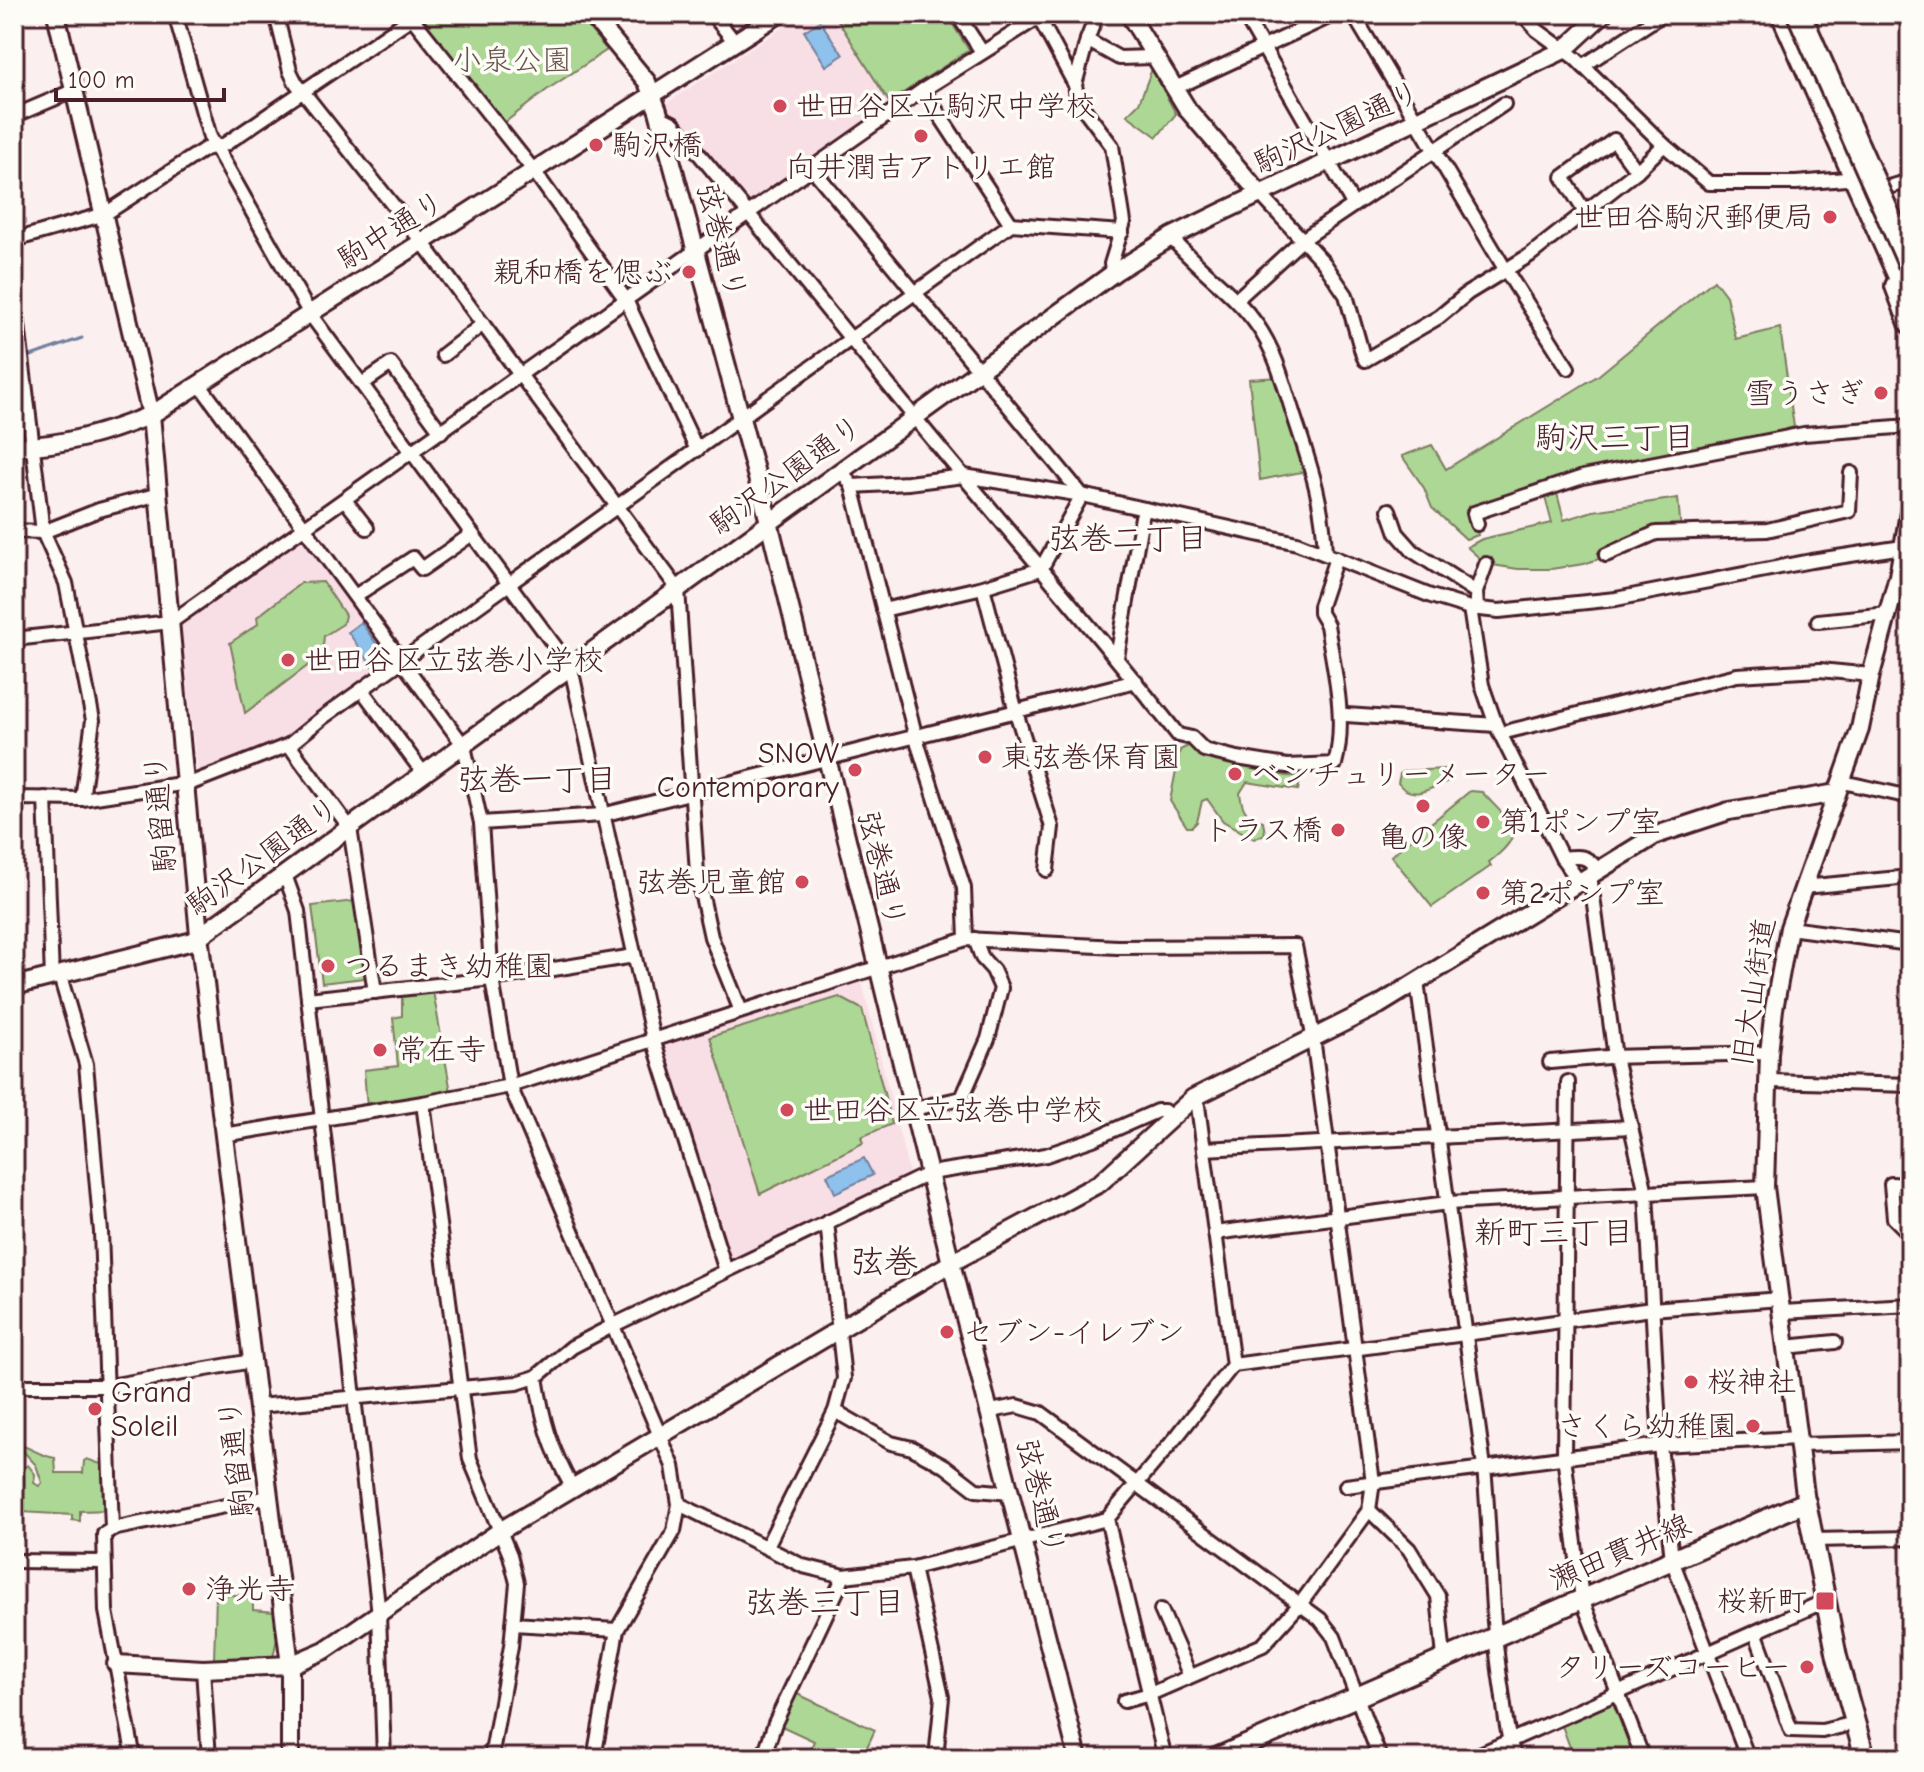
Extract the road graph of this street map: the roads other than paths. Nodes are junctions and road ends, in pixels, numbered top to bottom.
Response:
1 (56, 14) edge
2 (175, 14) edge
3 (276, 14) edge
4 (591, 14) edge
5 (712, 14) edge
6 (779, 14) edge
7 (957, 14) edge
8 (1097, 14) edge
9 (1129, 14) edge
10 (1244, 14) edge
11 (1335, 14) edge
12 (1353, 14) edge
13 (1523, 14) edge
14 (1603, 14) edge
15 (1663, 14) edge
16 (1772, 14) edge
17 (1783, 14) edge
18 (1799, 14) edge
19 (1808, 14) edge
20 (413, 15) edge
21 (1040, 15) edge
22 (1087, 40) junction
23 (735, 42) junction
24 (1263, 46) junction
25 (1564, 50) junction
26 (982, 52) junction
27 (1153, 57) junction
28 (1583, 66) junction
29 (1075, 85) junction
30 (1173, 89) junction
31 (75, 90) junction
32 (302, 90) junction
33 (923, 90) junction
34 (653, 95) junction
35 (1504, 104) dead end
36 (14, 116) edge
37 (659, 116) junction
38 (1417, 121) junction
39 (1664, 145) junction
40 (215, 147) junction
41 (1435, 150) junction
42 (1329, 163) junction
43 (812, 168) junction
44 (534, 171) junction
45 (1637, 171) junction
46 (1846, 179) junction
47 (1910, 181) edge
48 (1885, 188) junction
49 (1260, 194) junction
50 (1353, 204) junction
51 (1585, 212) junction
52 (749, 213) junction
53 (105, 214) junction
54 (1011, 224) junction
55 (1122, 232) junction
56 (1171, 237) junction
57 (14, 240) edge
58 (1302, 240) junction
59 (423, 243) junction
60 (1910, 250) edge
61 (695, 251) junction
62 (1910, 264) edge
63 (1505, 269) junction
64 (1115, 272) junction
65 (14, 291) edge
66 (914, 294) junction
67 (1910, 299) edge
68 (626, 300) junction
69 (1236, 300) junction
70 (310, 314) junction
71 (1910, 323) edge
72 (483, 324) junction
73 (852, 339) junction
74 (443, 355) dead end
75 (1568, 368) dead end
76 (979, 369) junction
77 (521, 375) junction
78 (362, 384) junction
79 (200, 385) junction
80 (151, 415) junction
81 (914, 417) junction
82 (740, 419) junction
83 (1910, 426) edge
84 (441, 432) junction
85 (14, 447) edge
86 (33, 447) junction
87 (697, 450) junction
88 (412, 452) junction
89 (841, 469) junction
90 (1851, 473) dead end
91 (964, 476) junction
92 (852, 486) junction
93 (159, 494) junction
94 (1082, 495) junction
95 (345, 500) junction
96 (618, 507) junction
97 (1910, 507) edge
98 (1145, 509) junction
99 (1389, 510) dead end
100 (769, 522) junction
101 (1477, 524) dead end
102 (304, 528) junction
103 (367, 528) dead end
104 (14, 531) edge
105 (43, 532) junction
106 (472, 534) junction
107 (1906, 545) edge
108 (1331, 555) junction
109 (1606, 555) dead end
110 (1486, 564) dead end
111 (1041, 569) junction
112 (509, 584) junction
113 (983, 587) junction
114 (678, 589) junction
115 (1476, 592) junction
116 (355, 596) junction
117 (1473, 608) junction
118 (883, 610) junction
119 (1888, 614) junction
120 (1818, 621) dead end
121 (171, 622) junction
122 (76, 633) junction
123 (14, 639) edge
124 (1117, 657) junction
125 (402, 661) junction
126 (571, 668) junction
127 (1871, 675) junction
128 (1136, 681) junction
129 (362, 690) junction
130 (1016, 712) junction
131 (1346, 715) dead end
132 (1499, 729) junction
133 (916, 738) junction
134 (289, 745) junction
135 (464, 746) junction
136 (826, 760) junction
137 (424, 774) junction
138 (185, 783) junction
139 (1840, 788) junction
140 (690, 794) junction
141 (1910, 797) edge
142 (14, 798) edge
143 (45, 798) junction
144 (82, 799) junction
145 (602, 815) junction
146 (481, 823) junction
147 (350, 828) junction
148 (1562, 858) junction
149 (1047, 870) dead end
150 (285, 875) junction
151 (1589, 875) junction
152 (1910, 877) edge
153 (1803, 887) junction
154 (1789, 928) junction
155 (199, 935) junction
156 (970, 939) junction
157 (1910, 944) edge
158 (634, 956) junction
159 (879, 967) junction
160 (56, 977) junction
161 (492, 979) junction
162 (1417, 982) junction
163 (14, 986) edge
164 (375, 992) junction
165 (308, 999) junction
166 (741, 1011) junction
167 (653, 1039) junction
168 (1312, 1039) junction
169 (1769, 1053) junction
170 (1615, 1057) junction
171 (1550, 1062) dead end
172 (1767, 1081) junction
173 (1568, 1082) dead end
174 (1910, 1085) edge
175 (510, 1086) junction
176 (1193, 1098) junction
177 (423, 1103) junction
178 (914, 1109) junction
179 (1172, 1118) junction
180 (321, 1119) junction
181 (1631, 1127) junction
182 (1567, 1130) junction
183 (223, 1135) junction
184 (1440, 1136) junction
185 (1326, 1143) junction
186 (1204, 1149) junction
187 (930, 1173) junction
188 (1910, 1185) edge
189 (1765, 1187) junction
190 (1646, 1193) junction
191 (1566, 1197) junction
192 (1448, 1203) junction
193 (1335, 1218) junction
194 (827, 1222) junction
195 (1215, 1233) junction
196 (951, 1263) junction
197 (1910, 1265) edge
198 (726, 1271) junction
199 (1781, 1305) junction
200 (1910, 1305) edge
201 (1652, 1309) junction
202 (1566, 1321) junction
203 (614, 1325) junction
204 (839, 1330) junction
205 (1466, 1334) junction
206 (1835, 1342) dead end
207 (1786, 1347) junction
208 (1355, 1349) junction
209 (252, 1361) junction
210 (1233, 1365) junction
211 (536, 1377) junction
212 (14, 1386) edge
213 (109, 1386) junction
214 (460, 1388) junction
215 (353, 1397) junction
216 (258, 1406) junction
217 (835, 1411) junction
218 (991, 1411) junction
219 (659, 1435) junction
220 (1798, 1442) junction
221 (1910, 1442) edge
222 (1660, 1445) junction
223 (1564, 1456) junction
224 (1484, 1467) junction
225 (1373, 1482) junction
226 (1136, 1483) junction
227 (1346, 1486) dead end
228 (572, 1487) junction
229 (1011, 1493) junction
230 (269, 1497) junction
231 (1806, 1502) junction
232 (679, 1504) junction
233 (1369, 1510) junction
234 (1107, 1519) junction
235 (112, 1529) junction
236 (500, 1531) junction
237 (1910, 1538) edge
238 (1023, 1540) junction
239 (1813, 1540) junction
240 (767, 1546) junction
241 (1672, 1560) junction
242 (14, 1561) edge
243 (103, 1562) junction
244 (913, 1568) junction
245 (844, 1576) junction
246 (1582, 1599) junction
247 (1825, 1601) junction
248 (1301, 1603) junction
249 (1161, 1610) dead end
250 (379, 1614) junction
251 (513, 1624) junction
252 (617, 1630) junction
253 (1756, 1634) junction
254 (1494, 1637) junction
255 (1709, 1653) junction
256 (1444, 1658) junction
257 (116, 1664) junction
258 (290, 1665) junction
259 (203, 1669) junction
260 (1190, 1676) junction
261 (1618, 1693) junction
262 (1150, 1694) junction
263 (1358, 1696) junction
264 (1124, 1701) dead end
265 (1855, 1723) junction
266 (1510, 1741) junction
267 (134, 1758) edge
268 (209, 1758) edge
269 (290, 1758) edge
270 (384, 1758) edge
271 (491, 1758) edge
272 (594, 1758) edge
273 (763, 1758) edge
274 (936, 1758) edge
275 (1078, 1758) edge
276 (1165, 1758) edge
277 (1216, 1758) edge
278 (1380, 1758) edge
279 (1471, 1758) edge
280 (1515, 1758) edge
281 (1643, 1758) edge
282 (1748, 1758) edge
283 (1865, 1758) edge

1 - 31 street, 駒留通り
2 - 40 street
3 - 32 street
4 - 34 street, 弦巻通り
5 - 23 street
6 - 23 street, 駒中通り
7 - 26 street
8 - 22 street
9 - 27 street
10 - 24 street
11 - 24 street
12 - 38 street
13 - 25 street
14 - 25 street, 駒沢公園通り
15 - 28 street
16 - 46 highway
17 - 67 highway
18 - 62 highway, bridge
19 - 48 highway
20 - 32 street
20 - 44 street
21 - 26 street
21 - 29 street
22 - 27 street
22 - 29 street
23 - 34 street, 駒中通り
24 - 30 street
24 - 42 street
25 - 28 street
25 - 38 street, 駒沢公園通り
26 - 33 street
27 - 30 street
28 - 39 street
29 - 55 street
30 - 49 street
31 - 36 street
31 - 53 street, 駒留通り
32 - 40 street
32 - 59 street
33 - 43 street
33 - 54 street
34 - 37 street, 弦巻通り
34 - 44 street, 駒中通り
35 - 41 street
37 - 52 street
37 - 61 street, 弦巻通り
38 - 41 street
38 - 42 street, 駒沢公園通り
39 - 45 street
39 - 46 street
40 - 53 street
40 - 70 street
41 - 50 street
41 - 63 street
42 - 49 street, 駒沢公園通り
42 - 50 street
43 - 52 street
43 - 66 street
44 - 59 street, 駒中通り
44 - 68 street
45 - 51 street
45 - 51 street
46 - 71 highway
47 - 48 street
48 - 60 highway
49 - 56 street, 駒沢公園通り
49 - 58 street
50 - 58 street
51 - 63 street
52 - 61 street
52 - 73 street
53 - 57 street
53 - 80 street, 駒留通り
54 - 55 street
54 - 66 street
55 - 64 street
56 - 64 street, 駒沢公園通り
56 - 69 street
58 - 63 street
58 - 69 street
59 - 70 street, 駒中通り
59 - 72 street
61 - 68 street
61 - 82 street, 弦巻通り
63 - 75 street
64 - 76 street, 駒沢公園通り
65 - 86 street
66 - 73 street
66 - 76 street
68 - 77 street
68 - 87 street
69 - 108 street
70 - 78 street
70 - 79 street, 駒中通り
72 - 74 street
72 - 77 street
73 - 81 street
73 - 82 street
76 - 81 street, 駒沢公園通り
76 - 94 street
77 - 84 street
77 - 96 street
78 - 84 street
78 - 88 street
79 - 80 street, 駒中通り
79 - 102 street
80 - 86 street, 駒中通り
80 - 93 street, 駒留通り
81 - 89 street, 駒沢公園通り
81 - 91 street
82 - 87 street
82 - 100 street, 弦巻通り
83 - 101 street
84 - 88 street
85 - 86 street, 駒中通り
86 - 105 street
87 - 96 street
88 - 95 street
88 - 106 street
89 - 92 street
89 - 100 street, 駒沢公園通り
90 - 109 street
91 - 92 street
91 - 94 street
91 - 111 street
92 - 118 street
93 - 105 street
93 - 121 street, 駒留通り
94 - 98 street
94 - 111 street
95 - 102 street
95 - 103 street
96 - 112 street
96 - 114 street
97 - 107 street, 旧大山街道
98 - 108 street
98 - 124 street
99 - 115 street
100 - 114 street, 駒沢公園通り
100 - 136 street, 弦巻通り
102 - 116 street
102 - 121 street
104 - 105 street
105 - 122 street
106 - 112 street
106 - 116 street
107 - 117 street
107 - 119 street, 旧大山街道
108 - 117 street
108 - 128 street
110 - 115 street
111 - 113 street
111 - 124 street
112 - 125 street
112 - 126 street
113 - 118 street
113 - 130 street
114 - 126 street, 駒沢公園通り
114 - 140 street
115 - 117 street
116 - 125 street
117 - 132 street
118 - 133 street
119 - 120 street
119 - 127 street, 旧大山街道
121 - 122 street
121 - 138 street, 駒留通り
122 - 123 street
122 - 144 street
124 - 128 street
125 - 129 street
125 - 135 street
126 - 135 street, 駒沢公園通り
126 - 145 street
127 - 132 street
127 - 139 street, 旧大山街道
128 - 130 street
129 - 134 street
129 - 137 street
130 - 133 street
130 - 149 street
131 - 132 street
132 - 148 street
133 - 136 street
133 - 156 street
134 - 138 street
134 - 147 street
135 - 137 street, 駒沢公園通り
135 - 146 street
136 - 140 street
136 - 159 street, 弦巻通り
137 - 147 street, 駒沢公園通り
138 - 144 street
138 - 155 street, 駒留通り
139 - 141 street
139 - 151 street
139 - 153 street, 旧大山街道
140 - 145 street
140 - 166 street
142 - 143 street
143 - 144 street
143 - 160 street
145 - 146 street
145 - 158 street
146 - 161 street
147 - 150 street, 駒沢公園通り
147 - 164 street
148 - 151 street
148 - 151 street
150 - 155 street, 駒沢公園通り
150 - 165 street
151 - 162 street
151 - 170 street
152 - 153 street
153 - 154 street, 旧大山街道
154 - 157 street
154 - 169 street, 旧大山街道
155 - 160 street, 駒沢公園通り
155 - 183 street, 駒留通り
156 - 159 street
156 - 168 street
156 - 178 street
158 - 161 street
158 - 167 street
159 - 166 street
159 - 178 street, 弦巻通り
160 - 163 street, 駒沢公園通り
160 - 213 street
161 - 164 street
161 - 175 street
162 - 168 street
162 - 184 street
164 - 165 street
165 - 180 street
166 - 167 street
167 - 175 street
167 - 198 street
168 - 176 street
168 - 185 street
169 - 170 street
169 - 172 street, 旧大山街道
170 - 171 street
170 - 181 street
172 - 174 street
172 - 189 street, 旧大山街道
173 - 182 street
175 - 177 street
175 - 203 street
176 - 179 street
176 - 186 street
177 - 180 street
177 - 214 street
178 - 187 street, 弦巻通り
179 - 187 street
179 - 196 street
180 - 183 street
180 - 215 street
181 - 182 street
181 - 190 street
182 - 184 street
182 - 191 street
183 - 209 street, 駒留通り
184 - 185 street
184 - 192 street
185 - 186 street
185 - 193 street
186 - 195 street
187 - 194 street
187 - 196 street, 弦巻通り
188 - 197 street
189 - 190 street
189 - 199 street, 旧大山街道
190 - 191 street
190 - 201 street
191 - 192 street
191 - 202 street
192 - 193 street
192 - 205 street
193 - 195 street
193 - 208 street
194 - 198 street
194 - 204 street
195 - 210 street
196 - 204 street
196 - 218 street, 弦巻通り
198 - 203 street
199 - 200 street
199 - 201 street
199 - 207 street, 旧大山街道
201 - 202 street
201 - 222 street
202 - 205 street
202 - 223 street
203 - 211 street
203 - 219 street
204 - 217 street
204 - 219 street
205 - 208 street
205 - 224 street
206 - 207 street
207 - 220 street, 旧大山街道
208 - 210 street
208 - 225 street
209 - 213 street
209 - 216 street, 駒留通り
210 - 226 street
211 - 214 street
211 - 228 street
212 - 213 street
213 - 235 street
214 - 215 street
214 - 236 street
215 - 216 street
215 - 250 street
216 - 230 street, 駒留通り
217 - 229 street
217 - 240 street
218 - 226 street
218 - 229 street, 弦巻通り
219 - 228 street
219 - 232 street
220 - 221 street
220 - 222 street
220 - 231 street, 旧大山街道
222 - 223 street
222 - 241 street
223 - 224 street
223 - 246 street
224 - 225 street
224 - 254 street
225 - 227 street
225 - 233 street
226 - 234 street
226 - 248 street
228 - 236 street
229 - 238 street, 弦巻通り
230 - 235 street
230 - 258 street, 駒留通り
231 - 239 main road
231 - 241 main road, 瀬田貫井線
232 - 240 street
232 - 252 street
233 - 248 street
233 - 256 street
234 - 238 street
234 - 262 street
235 - 243 street
236 - 250 street
236 - 251 street
237 - 239 street
238 - 244 street
238 - 275 street, 弦巻通り
239 - 247 main road
240 - 245 street
241 - 246 main road, 瀬田貫井線
241 - 255 street
242 - 243 street
243 - 257 street
244 - 245 street
244 - 274 street
245 - 273 street
246 - 254 main road, 瀬田貫井線
246 - 261 street
247 - 253 street
247 - 265 main road
248 - 260 street
248 - 263 street
249 - 260 street
250 - 258 street
250 - 270 street
251 - 252 street
251 - 271 street
252 - 272 street
253 - 255 street
253 - 265 street
254 - 256 main road, 瀬田貫井線
254 - 266 street
255 - 261 street
255 - 282 street
256 - 263 main road, 瀬田貫井線
257 - 259 street
257 - 267 street
258 - 259 street
258 - 269 street, 駒留通り
259 - 268 street
260 - 262 street
261 - 266 street
261 - 281 street
262 - 264 street
262 - 276 street
263 - 277 main road, 瀬田貫井線
263 - 278 street
265 - 283 main road
266 - 279 street
266 - 280 street

